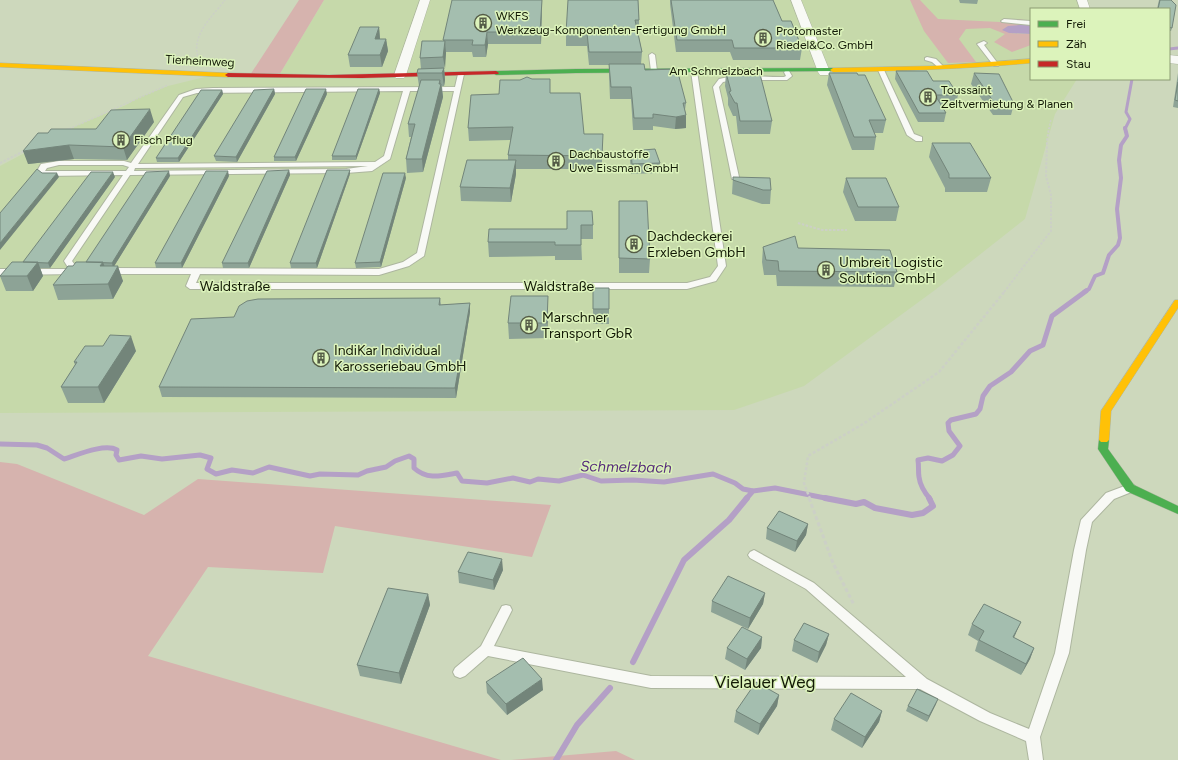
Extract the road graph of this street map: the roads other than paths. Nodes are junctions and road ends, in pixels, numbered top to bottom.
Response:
1 (425, 0) edge
2 (796, 0) edge
3 (1004, 21) dead end
4 (1030, 23) edge
5 (984, 43) dead end
6 (652, 55) dead end
7 (927, 59) dead end
8 (1030, 61) edge
9 (996, 65) junction
10 (0, 66) edge
11 (941, 67) junction
12 (881, 70) junction
13 (654, 71) junction
14 (694, 71) junction
15 (787, 72) junction
16 (824, 72) junction
17 (461, 74) junction
18 (400, 75) junction
19 (407, 89) junction
20 (457, 89) junction
21 (919, 139) dead end
22 (377, 164) junction
23 (133, 166) junction
24 (128, 173) junction
25 (735, 177) edge
26 (198, 271) junction
27 (0, 272) edge
28 (98, 272) edge
29 (1178, 302) edge
30 (1130, 488) junction
31 (1178, 510) edge
32 (754, 555) dead end
33 (506, 610) dead end
34 (486, 650) junction
35 (460, 672) dead end
36 (922, 683) junction
37 (1033, 737) junction
38 (1036, 760) edge

1 - 18 street
2 - 16 street
3 - 4 lane
5 - 9 lane
6 - 13 lane
7 - 11 lane
8 - 9 street, Am Schmelzbach
9 - 11 street, Am Schmelzbach
10 - 18 street, Tierheimweg
11 - 12 street, Am Schmelzbach
12 - 16 street, Am Schmelzbach
12 - 21 lane
13 - 14 street, Am Schmelzbach
13 - 17 street, Am Schmelzbach
14 - 15 street, Am Schmelzbach
14 - 26 lane, Waldstraße
15 - 16 street, Am Schmelzbach
15 - 25 lane
17 - 18 street, Am Schmelzbach
17 - 20 lane
19 - 20 lane
19 - 22 lane
19 - 23 lane
20 - 26 lane
22 - 23 lane
22 - 24 lane
23 - 24 lane
23 - 24 lane
24 - 27 lane
26 - 28 lane
29 - 30 street
30 - 31 street
30 - 37 lane
32 - 36 lane
33 - 34 lane
34 - 35 lane
34 - 36 lane, Vielauer Weg
36 - 37 lane, Vielauer Weg
37 - 38 lane

